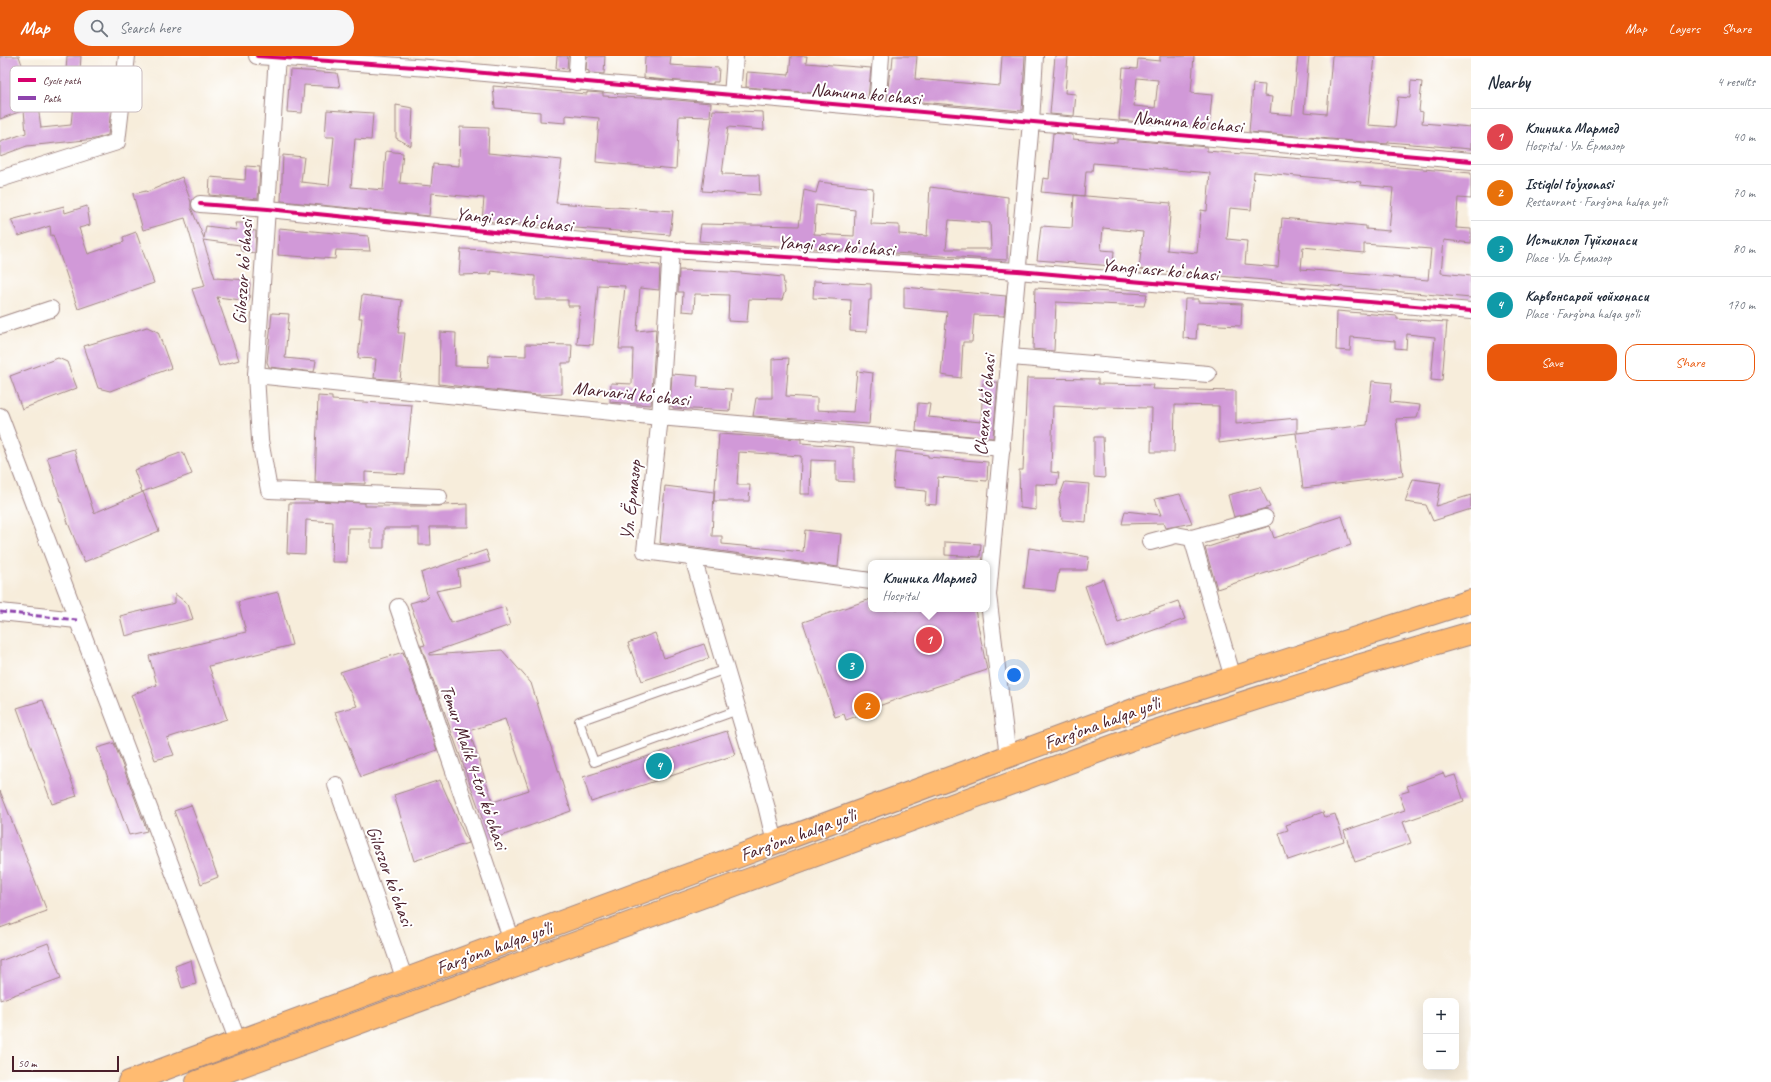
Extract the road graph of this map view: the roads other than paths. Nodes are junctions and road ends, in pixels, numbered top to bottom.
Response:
1 (127, 56) edge
2 (257, 56) edge
3 (578, 56) edge
4 (735, 56) edge
5 (881, 56) edge
6 (1035, 56) edge
7 (277, 57) edge
8 (430, 62) edge
9 (126, 66) edge
10 (576, 82) junction
11 (732, 96) junction
12 (877, 109) junction
13 (120, 112) edge
14 (1031, 122) junction
15 (1471, 161) edge
16 (0, 179) edge
17 (200, 204) dead end
18 (268, 209) junction
19 (671, 250) junction
20 (1018, 271) junction
21 (51, 309) dead end
22 (1471, 311) edge
23 (0, 326) edge
24 (1010, 357) junction
25 (256, 374) junction
26 (1208, 374) dead end
27 (0, 416) edge
28 (660, 417) junction
29 (1002, 448) junction
30 (439, 497) dead end
31 (1265, 518) dead end
32 (1192, 538) junction
33 (1150, 542) dead end
34 (693, 558) junction
35 (990, 574) edge
36 (868, 581) edge
37 (1471, 601) edge
38 (398, 606) dead end
39 (990, 611) edge
40 (0, 612) edge
41 (77, 620) junction
42 (1471, 633) edge
43 (726, 669) junction
44 (1234, 678) junction
45 (738, 710) junction
46 (1008, 757) junction
47 (336, 785) dead end
48 (776, 843) junction
49 (512, 941) junction
50 (405, 980) junction
51 (344, 1003) junction
52 (354, 1024) junction
53 (238, 1042) junction
54 (129, 1082) edge
55 (197, 1082) edge

1 - 9 street
2 - 7 street, Namuna koʻchasi
3 - 10 street
4 - 11 street
5 - 12 street
6 - 14 street, Chexra koʻchasi
7 - 8 street, Namuna koʻchasi
7 - 18 street, Giloszor koʻchasi
8 - 10 street, Namuna koʻchasi
10 - 11 street, Namuna koʻchasi
11 - 12 street, Namuna koʻchasi
12 - 14 street, Namuna koʻchasi
13 - 16 street
14 - 15 street, Namuna koʻchasi
14 - 20 street, Chexra koʻchasi
17 - 18 street, Yangi asr koʻchasi
18 - 19 street, Yangi asr koʻchasi
18 - 25 street, Giloszor koʻchasi
19 - 20 street, Yangi asr koʻchasi
19 - 28 street, Ул. Ёрмазор
20 - 22 street, Yangi asr koʻchasi
20 - 24 street, Chexra koʻchasi
21 - 23 street
24 - 26 street
24 - 29 street, Chexra koʻchasi
25 - 28 street, Marvarid koʻchasi
25 - 30 street, Giloszor koʻchasi
27 - 41 street
28 - 29 street, Marvarid koʻchasi
28 - 34 street, Ул. Ёрмазор
29 - 35 street, Chexra koʻchasi
31 - 32 street
32 - 33 street
32 - 44 street
34 - 36 street, Ул. Ёрмазор
34 - 43 street
37 - 44 highway, Farg‘ona halqa yo‘li
38 - 49 street, Temur Malik 4-tor koʻchasi
39 - 46 street, Chexra koʻchasi
40 - 41 street
41 - 53 street
42 - 52 highway, Farg‘ona halqa yo‘li
43 - 45 street
43 - 45 lane
44 - 46 highway, Farg‘ona halqa yo‘li
45 - 48 street
46 - 48 highway, Farg‘ona halqa yo‘li
47 - 50 street, Giloszor koʻchasi
48 - 49 highway, Farg‘ona halqa yo‘li
49 - 50 highway, Farg‘ona halqa yo‘li
50 - 51 highway, Farg‘ona halqa yo‘li
51 - 52 highway
51 - 53 highway, Farg‘ona halqa yo‘li
52 - 55 highway, Farg‘ona halqa yo‘li
53 - 54 highway, Farg‘ona halqa yo‘li

